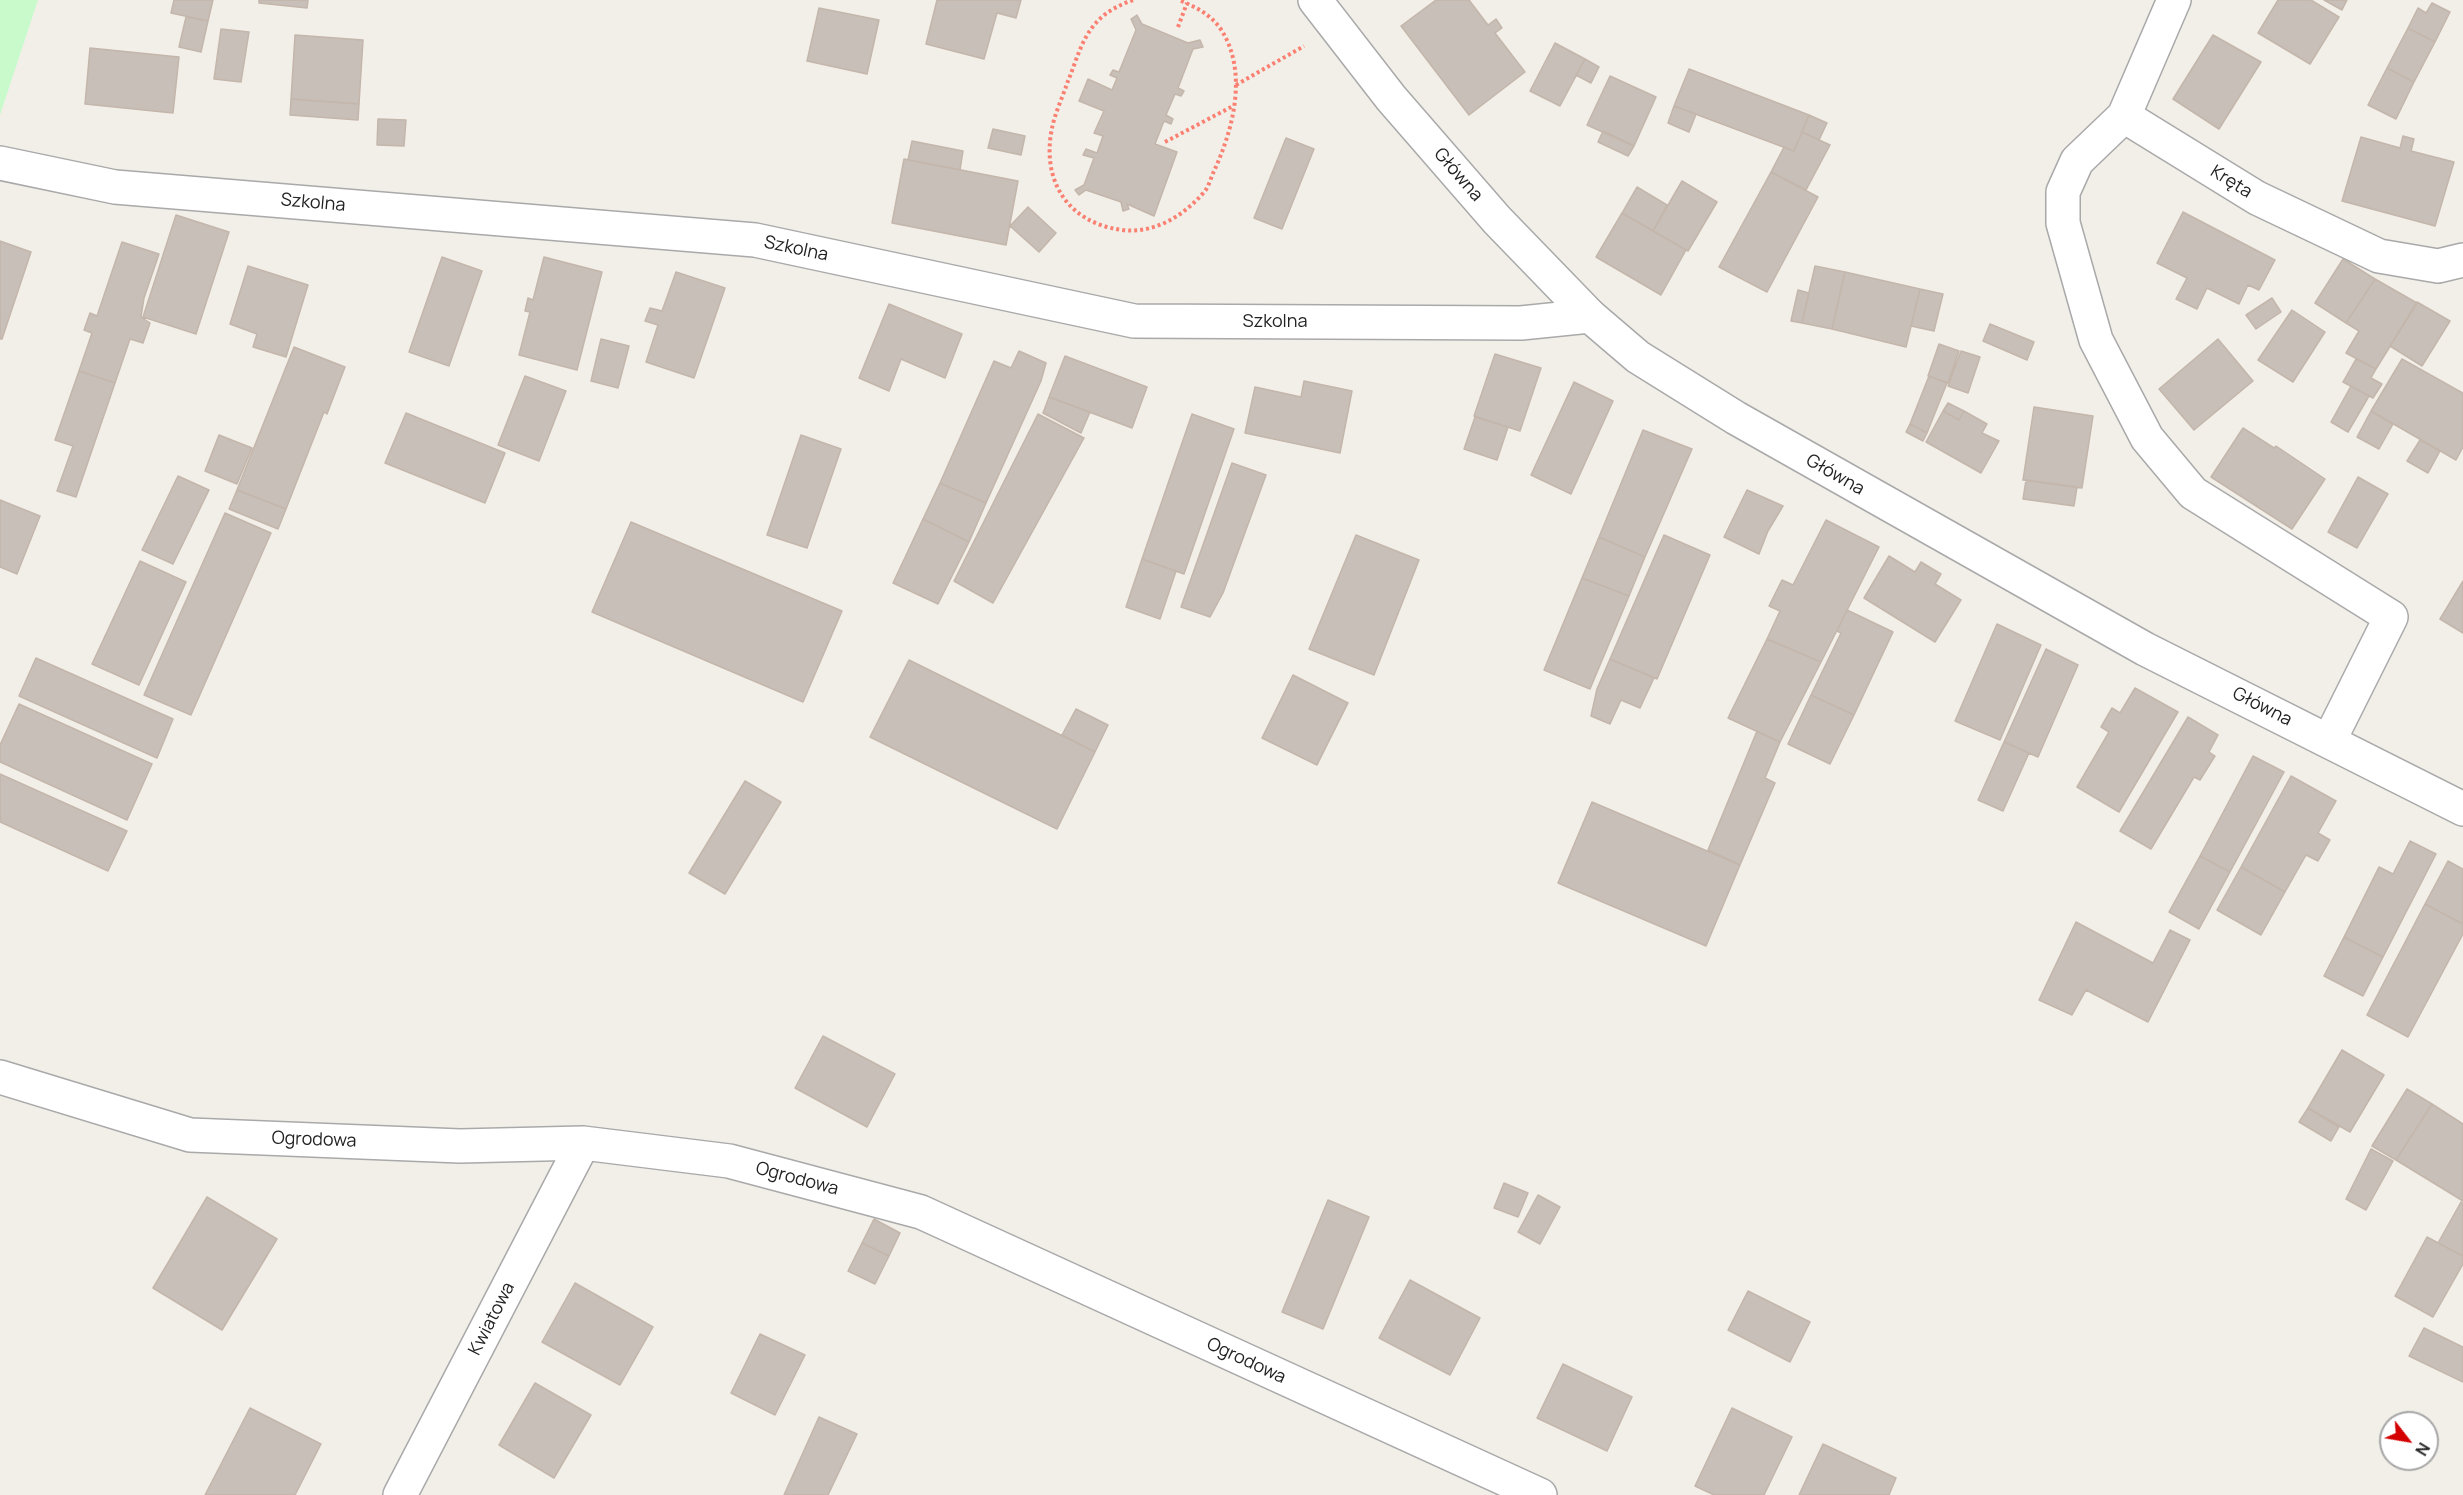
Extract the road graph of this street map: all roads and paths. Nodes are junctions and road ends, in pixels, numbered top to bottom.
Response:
1 (1133, 0) edge
2 (1179, 0) edge
3 (1314, 0) edge
4 (2174, 0) edge
5 (1187, 3) junction
6 (1178, 27) dead end
7 (1336, 28) junction
8 (1236, 85) junction
9 (1234, 105) junction
10 (2124, 116) junction
11 (1165, 142) dead end
12 (0, 163) edge
13 (2463, 260) edge
14 (1590, 316) junction
15 (2329, 741) junction
16 (2463, 809) edge
17 (0, 1077) edge
18 (583, 1143) junction
19 (400, 1495) edge
20 (1540, 1495) edge

1 - 9 path
2 - 5 path
3 - 7 street, Główna
4 - 10 street
5 - 6 path
5 - 8 path
7 - 8 path
7 - 14 street, Główna
8 - 9 path
9 - 11 path
10 - 13 street, Kręta
10 - 15 street
12 - 14 street, Szkolna
14 - 15 street, Główna
15 - 16 street, Główna
17 - 18 street, Ogrodowa
18 - 19 street, Kwiatowa
18 - 20 street, Ogrodowa

